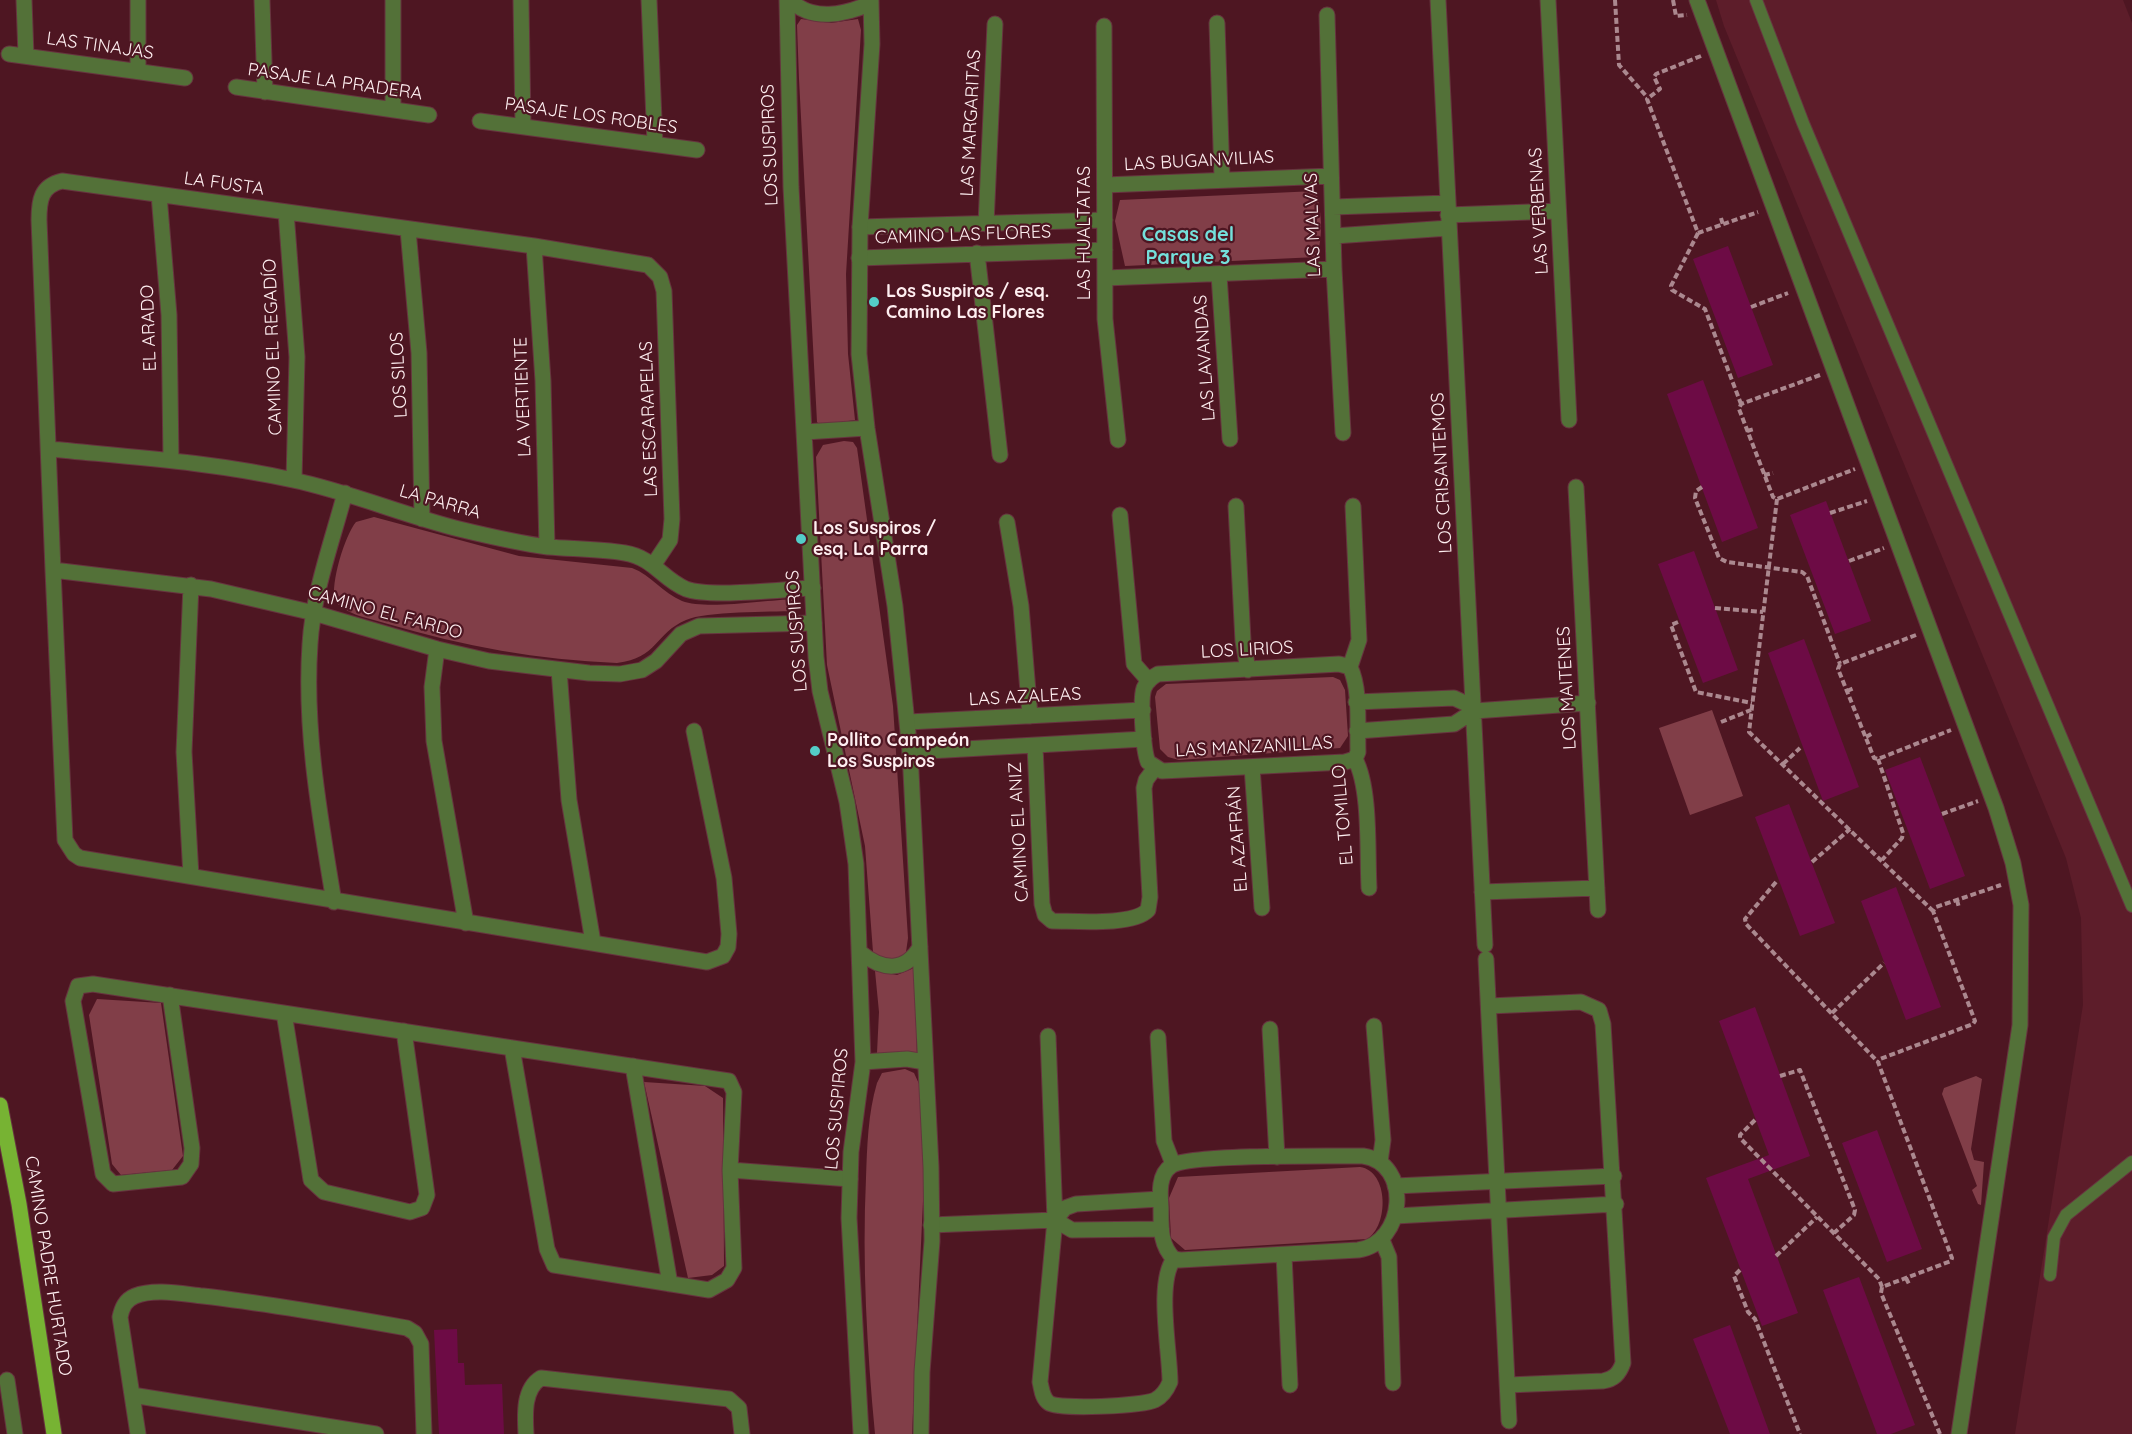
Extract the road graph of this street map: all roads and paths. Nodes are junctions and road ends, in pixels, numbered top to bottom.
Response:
1 (24, 0) edge
2 (138, 0) edge
3 (262, 0) edge
4 (393, 0) edge
5 (520, 0) edge
6 (649, 0) edge
7 (788, 0) edge
8 (1438, 0) edge
9 (1548, 0) edge
10 (1616, 0) edge
11 (1673, 0) edge
12 (1697, 0) edge
13 (1756, 0) edge
14 (871, 2) edge
15 (1327, 15) dead end
16 (1690, 16) dead end
17 (1217, 23) dead end
18 (995, 24) dead end
19 (1104, 26) dead end
20 (1703, 53) dead end
21 (9, 54) dead end
22 (26, 56) junction
23 (138, 71) junction
24 (185, 78) dead end
25 (236, 87) dead end
26 (265, 92) junction
27 (1647, 97) junction
28 (393, 110) junction
29 (429, 115) dead end
30 (480, 121) dead end
31 (523, 126) junction
32 (655, 144) junction
33 (697, 150) dead end
34 (1331, 176) junction
35 (1222, 179) junction
36 (1105, 186) junction
37 (159, 195) junction
38 (1333, 207) junction
39 (286, 212) junction
40 (1558, 212) junction
41 (1762, 213) dead end
42 (1448, 215) junction
43 (1721, 218) dead end
44 (1105, 220) junction
45 (986, 224) junction
46 (1723, 225) junction
47 (860, 227) junction
48 (408, 230) junction
49 (1698, 233) junction
50 (1334, 236) junction
51 (534, 246) junction
52 (1105, 250) junction
53 (977, 253) junction
54 (859, 258) junction
55 (1334, 269) junction
56 (656, 270) joint
57 (1219, 275) junction
58 (1105, 278) junction
59 (1788, 282) dead end
60 (1751, 306) dead end
61 (1822, 371) dead end
62 (1741, 404) junction
63 (1569, 420) dead end
64 (867, 428) junction
65 (1754, 429) dead end
66 (1748, 431) junction
67 (805, 432) junction
68 (1343, 433) dead end
69 (1230, 439) dead end
70 (1118, 440) dead end
71 (50, 449) junction
72 (1000, 455) dead end
73 (171, 460) junction
74 (1859, 469) dead end
75 (1773, 473) dead end
76 (1764, 475) junction
77 (294, 480) junction
78 (1576, 486) dead end
79 (1702, 487) dead end
80 (345, 493) junction
81 (1777, 499) junction
82 (1236, 506) dead end
83 (1353, 506) dead end
84 (1874, 510) dead end
85 (1830, 513) dead end
86 (1120, 515) dead end
87 (422, 519) junction
88 (1007, 522) dead end
89 (1884, 538) dead end
90 (1887, 546) junction
91 (547, 547) junction
92 (1891, 557) dead end
93 (1848, 561) dead end
94 (654, 564) junction
95 (1768, 567) junction
96 (53, 570) junction
97 (191, 585) junction
98 (813, 588) junction
99 (1715, 608) dead end
100 (1763, 612) junction
101 (314, 613) junction
102 (1678, 622) dead end
103 (814, 623) junction
104 (1918, 630) dead end
105 (437, 649) junction
106 (1840, 664) junction
107 (1350, 667) junction
108 (559, 670) junction
109 (1248, 670) junction
110 (1149, 681) junction
111 (1854, 688) dead end
112 (1847, 691) junction
113 (1356, 702) junction
114 (1752, 702) junction
115 (1588, 703) junction
116 (1143, 710) junction
117 (1751, 710) junction
118 (1474, 711) junction
119 (1030, 716) junction
120 (908, 722) junction
121 (1721, 722) dead end
122 (694, 730) dead end
123 (1956, 730) dead end
124 (1357, 731) junction
125 (1873, 733) dead end
126 (1866, 737) junction
127 (1144, 739) junction
128 (1035, 746) junction
129 (1800, 748) dead end
130 (910, 752) junction
131 (1355, 759) junction
132 (1878, 759) junction
133 (1783, 764) junction
134 (1252, 767) junction
135 (1155, 768) junction
136 (1978, 790) dead end
137 (1981, 800) junction
138 (1984, 807) dead end
139 (1942, 814) dead end
140 (1850, 829) junction
141 (1882, 860) junction
142 (1812, 862) dead end
143 (191, 876) junction
144 (2005, 880) dead end
145 (1776, 882) dead end
146 (1369, 888) dead end
147 (1597, 888) junction
148 (1482, 892) junction
149 (1956, 900) junction
150 (334, 902) junction
151 (2132, 906) edge
152 (1262, 908) dead end
153 (1959, 908) dead end
154 (1598, 910) dead end
155 (1933, 912) junction
156 (466, 923) junction
157 (593, 942) junction
158 (920, 947) junction
159 (861, 952) junction
160 (1884, 963) dead end
161 (170, 995) junction
162 (1489, 1006) junction
163 (284, 1013) junction
164 (1832, 1013) junction
165 (1374, 1026) dead end
166 (1270, 1029) dead end
167 (404, 1031) junction
168 (1048, 1036) dead end
169 (1158, 1037) dead end
170 (512, 1048) junction
171 (863, 1062) junction
172 (925, 1062) junction
173 (1878, 1062) junction
174 (633, 1066) junction
175 (1780, 1076) dead end
176 (0, 1105) edge
177 (1755, 1120) dead end
178 (1277, 1157) junction
179 (1380, 1162) junction
180 (2132, 1162) edge
181 (1173, 1164) junction
182 (730, 1170) junction
183 (1614, 1176) junction
184 (849, 1179) junction
185 (1498, 1182) junction
186 (1395, 1186) junction
187 (1160, 1199) junction
188 (1616, 1204) junction
189 (1499, 1210) junction
190 (1395, 1216) junction
191 (1817, 1217) junction
192 (1055, 1220) junction
193 (931, 1224) junction
194 (1161, 1229) junction
195 (1834, 1233) junction
196 (1382, 1240) junction
197 (1284, 1255) junction
198 (1776, 1256) dead end
199 (1174, 1259) junction
200 (1740, 1270) dead end
201 (2050, 1275) dead end
202 (1906, 1278) junction
203 (670, 1284) junction
204 (1909, 1284) dead end
205 (1882, 1287) junction
206 (7, 1380) dead end
207 (1393, 1383) dead end
208 (1290, 1385) dead end
209 (1508, 1385) junction
210 (132, 1395) junction
211 (1509, 1421) dead end
212 (15, 1434) edge
213 (54, 1434) edge
214 (138, 1434) edge
215 (376, 1434) edge
216 (424, 1434) edge
217 (526, 1434) edge
218 (742, 1434) edge
219 (861, 1434) edge
220 (921, 1434) edge
221 (1800, 1434) edge
222 (1940, 1434) edge
223 (1959, 1434) edge

1 - 22 street
2 - 23 street
3 - 26 street
4 - 28 street
5 - 31 street
6 - 32 street
7 - 14 street
7 - 67 street, LOS SUSPIROS
8 - 42 street, LOS CRISANTEMOS
9 - 40 street, LAS VERBENAS
10 - 27 path
11 - 16 path
12 - 223 street
13 - 151 lane
14 - 47 street
15 - 34 street, LAS MALVAS
17 - 35 street
18 - 45 street, LAS MARGARITAS
19 - 36 street, LAS HUALTATAS
20 - 27 path
21 - 22 street, LAS TINAJAS
22 - 23 street, LAS TINAJAS
23 - 24 street, LAS TINAJAS
25 - 26 street, PASAJE LA PRADERA
26 - 28 street, PASAJE LA PRADERA
27 - 49 path
28 - 29 street, PASAJE LA PRADERA
30 - 31 street, PASAJE LOS ROBLES
31 - 32 street, PASAJE LOS ROBLES
32 - 33 street, PASAJE LOS ROBLES
34 - 35 street, LAS BUGANVILIAS
34 - 38 street, LAS MALVAS
35 - 36 street, LAS BUGANVILIAS
36 - 44 street, LAS HUALTATAS
37 - 39 street, LA FUSTA
37 - 71 street, LA FUSTA
37 - 73 street, EL ARADO
38 - 42 street
38 - 50 street, LAS MALVAS
39 - 48 street, LA FUSTA
39 - 77 street, CAMINO EL REGADÍO
40 - 42 street
40 - 63 street, LAS VERBENAS
41 - 46 path
42 - 50 street
42 - 118 street, LOS CRISANTEMOS
43 - 46 path
44 - 45 street, CAMINO LAS FLORES
44 - 52 street, LAS HUALTATAS
45 - 47 street, CAMINO LAS FLORES
46 - 49 path
47 - 54 street
48 - 51 street, LA FUSTA
48 - 87 street, LOS SILOS
49 - 62 path
50 - 55 street, LAS MALVAS
51 - 56 street, LA FUSTA
51 - 91 street, LA VERTIENTE
52 - 53 street, CAMINO LAS FLORES
52 - 58 street, LAS HUALTATAS
53 - 54 street, CAMINO LAS FLORES
53 - 72 street
54 - 64 street
55 - 57 street
55 - 68 street, LAS MALVAS
56 - 94 street, LAS ESCARAPELAS
57 - 58 street
57 - 69 street, LAS LAVANDAS
58 - 70 street, LAS HUALTATAS
59 - 60 path
61 - 62 path
62 - 66 path
64 - 67 street
64 - 120 street
65 - 66 path
66 - 76 path
67 - 98 street, LOS SUSPIROS
71 - 73 street, LA PARRA
71 - 96 street
73 - 77 street, LA PARRA
74 - 81 path
75 - 76 path
76 - 81 path
77 - 80 street, LA PARRA
78 - 115 street, LOS MAITENES
79 - 95 path
80 - 87 street, LA PARRA
80 - 101 street
81 - 95 path
82 - 109 street
83 - 107 street
84 - 85 path
86 - 110 street
87 - 91 street, LA PARRA
88 - 119 street
89 - 90 path
90 - 92 path
90 - 93 path
91 - 94 street, LA PARRA
94 - 98 street, LA PARRA
95 - 100 path
95 - 106 path
96 - 97 street, CAMINO EL FARDO
96 - 143 street
97 - 101 street, CAMINO EL FARDO
97 - 143 street
98 - 103 street, LOS SUSPIROS
99 - 100 path
100 - 114 path
101 - 105 street, CAMINO EL FARDO
101 - 150 street
102 - 114 path
103 - 108 street, CAMINO EL FARDO
103 - 159 street, LOS SUSPIROS
104 - 106 path
105 - 108 street, CAMINO EL FARDO
105 - 156 street
106 - 112 path
107 - 109 street, LOS LIRIOS
107 - 113 street, EL TOMILLO
108 - 157 street
109 - 110 street, LOS LIRIOS
110 - 116 street
111 - 112 path
112 - 126 path
113 - 118 street
113 - 124 street, EL TOMILLO
114 - 117 path
115 - 118 street
115 - 147 street, LOS MAITENES
116 - 119 street, LAS AZALEAS
116 - 127 street
117 - 121 path
117 - 133 path
118 - 124 street
118 - 148 street, LOS CRISANTEMOS
119 - 120 street, LAS AZALEAS
120 - 130 street
122 - 157 street
123 - 132 path
124 - 131 street, EL TOMILLO
125 - 126 path
126 - 132 path
127 - 128 street
127 - 135 street
128 - 130 street
128 - 135 street, CAMINO EL ANIZ
129 - 133 path
130 - 158 street
131 - 134 street, LAS MANZANILLAS
131 - 146 street, EL TOMILLO
132 - 141 path
133 - 140 path
134 - 135 street, LAS MANZANILLAS
134 - 152 street, EL AZAFRÁN
136 - 137 path
137 - 138 path
137 - 139 path
140 - 141 path
140 - 142 path
141 - 155 path
143 - 150 street
144 - 149 path
145 - 164 path
147 - 148 street
147 - 154 street, LOS MAITENES
148 - 162 street, LOS CRISANTEMOS
149 - 153 path
149 - 155 path
150 - 156 street
155 - 173 path
156 - 157 street
158 - 159 street
158 - 172 street
159 - 171 street, LOS SUSPIROS
160 - 164 path
161 - 161 street
161 - 163 street
162 - 183 street
162 - 185 street, LOS CRISANTEMOS
163 - 167 street
163 - 167 street
164 - 173 path
165 - 179 street
166 - 178 street
167 - 170 street
168 - 192 street
169 - 181 street
170 - 174 street
170 - 203 street
171 - 172 street
171 - 184 street, LOS SUSPIROS
172 - 193 street
173 - 202 path
174 - 182 street
174 - 203 street
175 - 195 path
176 - 213 main road, CAMINO PADRE HURTADO
177 - 191 path
178 - 179 street
178 - 181 street
179 - 186 street
180 - 201 lane
181 - 187 street
182 - 184 street
182 - 203 street
183 - 185 street
183 - 188 street
184 - 219 street, LOS SUSPIROS
185 - 186 street
185 - 189 street, LOS CRISANTEMOS
186 - 190 street
187 - 192 street
187 - 194 street
188 - 189 street
188 - 209 street
189 - 190 street
189 - 209 street, LOS CRISANTEMOS
190 - 196 street
191 - 195 path
191 - 198 path
192 - 193 street
192 - 194 street
192 - 199 street
193 - 220 street
194 - 199 street
195 - 205 path
196 - 197 street
196 - 207 street
197 - 199 street
197 - 208 street
200 - 221 path
202 - 204 path
202 - 205 path
205 - 222 path
206 - 212 street
209 - 211 street, LOS CRISANTEMOS
210 - 214 street
210 - 215 street
210 - 216 street
217 - 218 street

